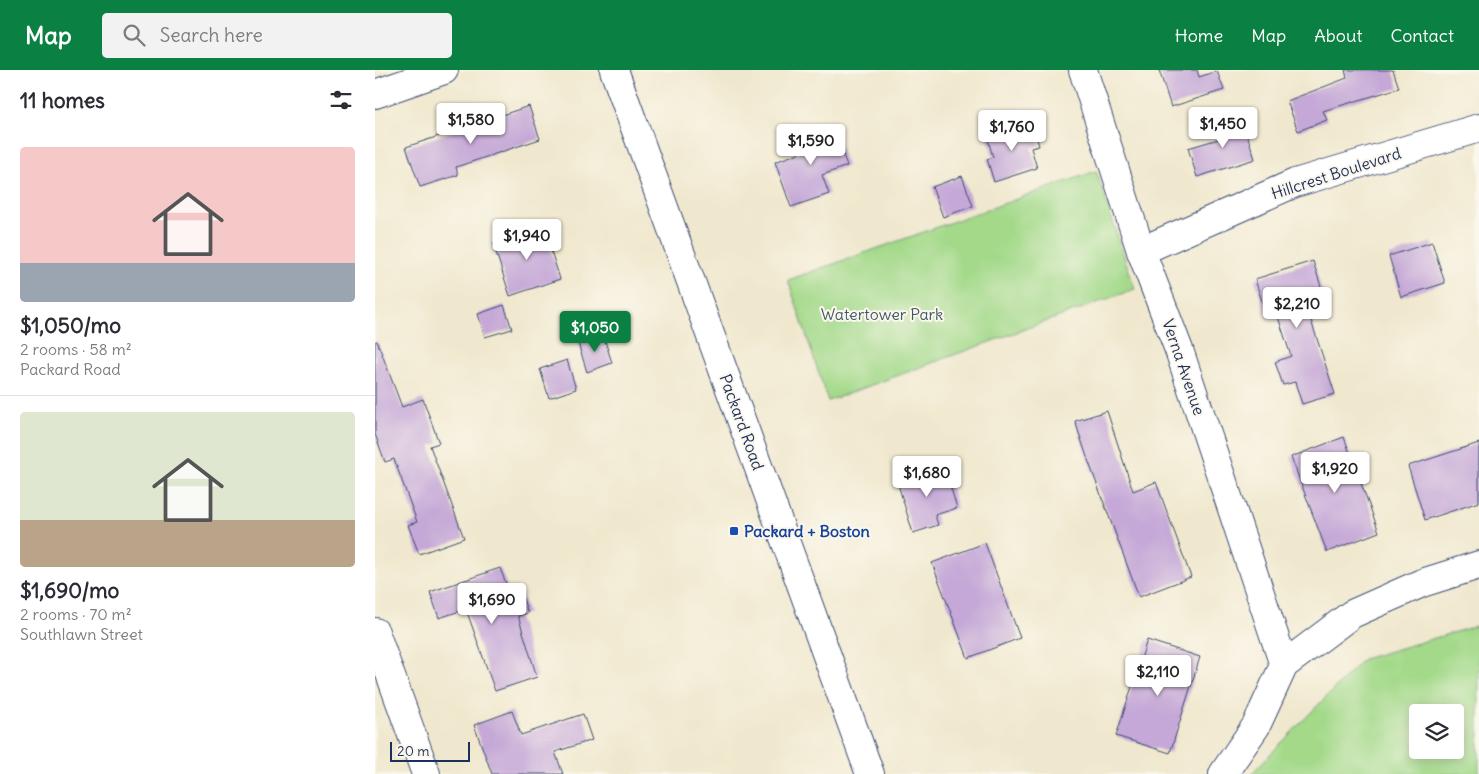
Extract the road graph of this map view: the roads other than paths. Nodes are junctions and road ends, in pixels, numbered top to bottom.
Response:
1 (444, 70) edge
2 (614, 70) edge
3 (1083, 70) edge
4 (375, 94) edge
5 (1479, 128) edge
6 (1141, 251) junction
7 (1479, 565) edge
8 (375, 632) edge
9 (1284, 665) junction
10 (426, 774) edge
11 (870, 774) edge
12 (1223, 774) edge

1 - 4 street
2 - 11 street, Packard Road
3 - 6 street, Verna Avenue
5 - 6 street, Hillcrest Boulevard
6 - 9 street, Verna Avenue
7 - 9 street
8 - 10 street
9 - 12 street

